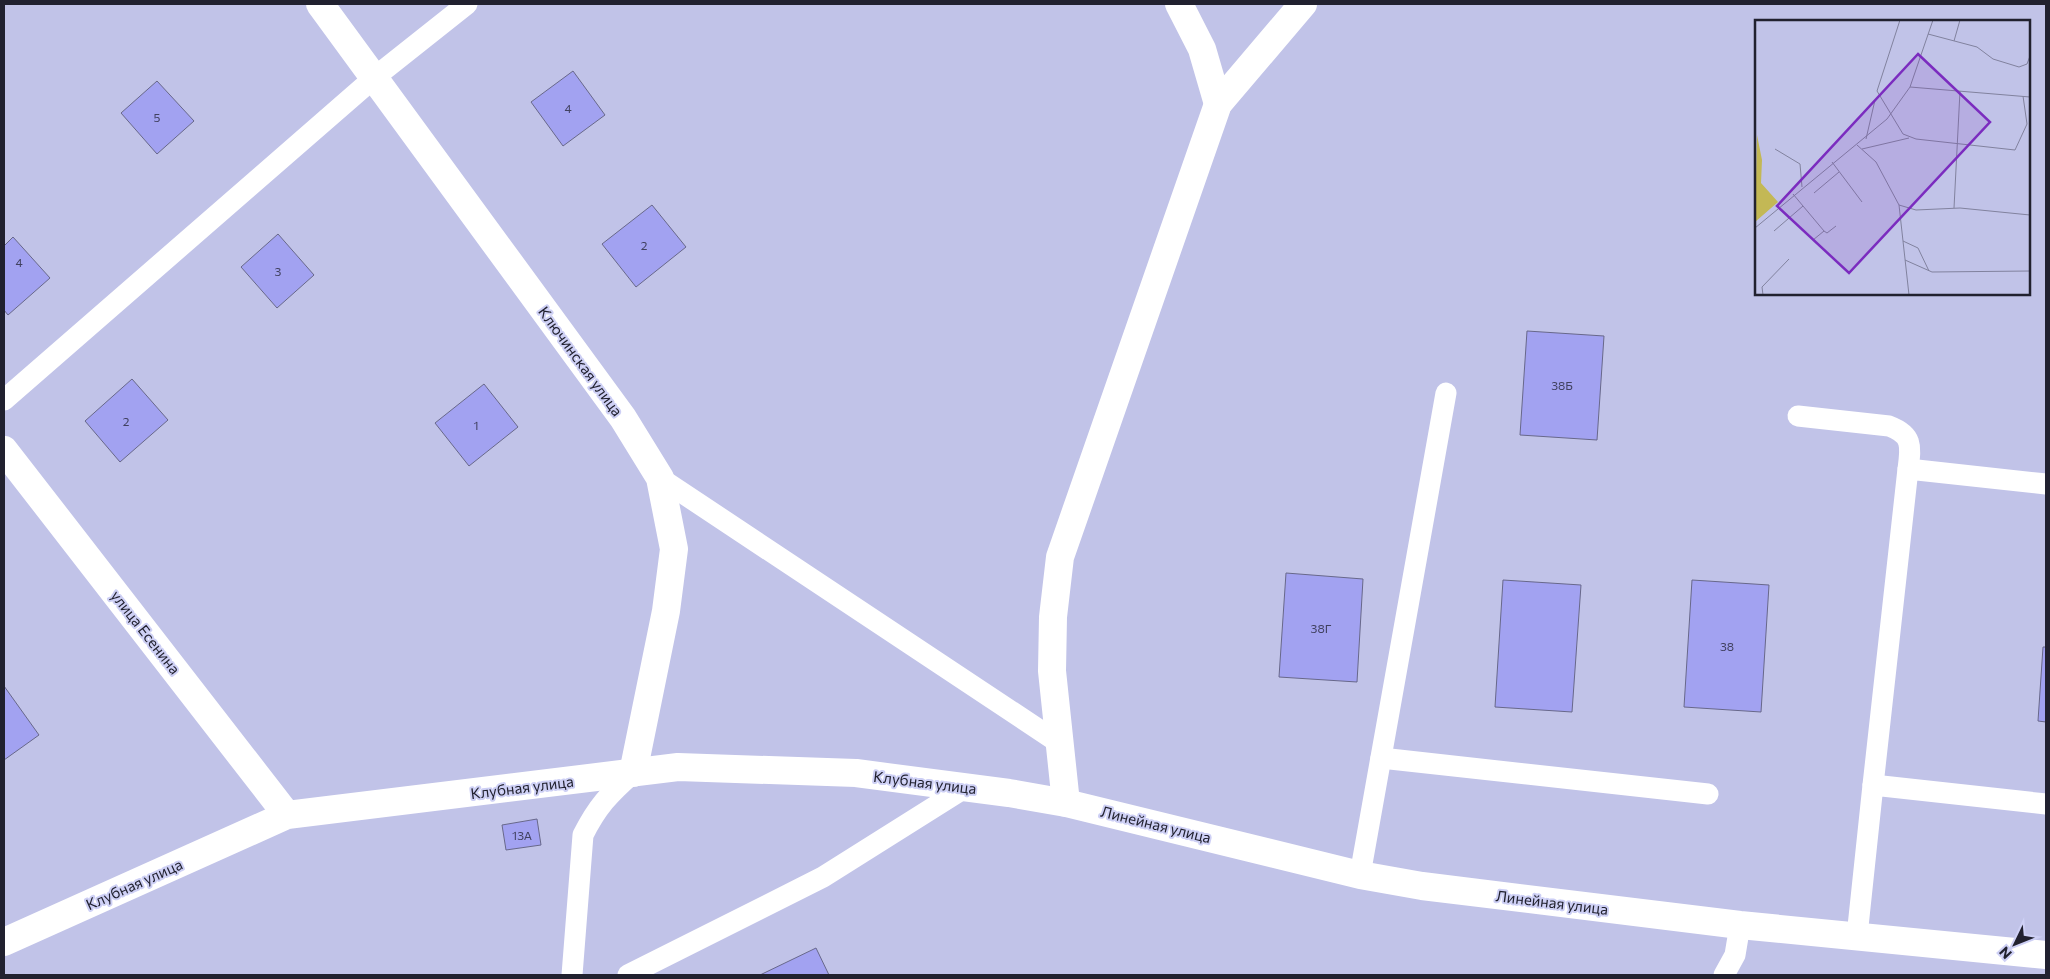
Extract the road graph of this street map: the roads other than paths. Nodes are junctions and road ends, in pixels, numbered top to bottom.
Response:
1 (320, 4) edge
2 (467, 4) edge
3 (1179, 4) edge
4 (1303, 4) edge
5 (375, 76) junction
6 (1218, 104) junction
7 (1446, 393) dead end
8 (4, 400) edge
9 (1798, 416) dead end
10 (4, 450) edge
11 (1908, 468) junction
12 (660, 478) junction
13 (2046, 484) edge
14 (1059, 742) junction
15 (1381, 758) junction
16 (633, 773) junction
17 (1873, 784) junction
18 (966, 787) junction
19 (1708, 794) dead end
20 (1066, 803) junction
21 (2046, 804) edge
22 (288, 815) junction
23 (1360, 875) junction
24 (1740, 925) junction
25 (1856, 936) junction
26 (4, 942) edge
27 (2046, 955) edge
28 (572, 975) edge
29 (628, 975) edge
30 (1724, 975) edge

1 - 5 street, Ключинская улица
2 - 5 lane
3 - 6 street
4 - 6 street
5 - 8 lane
5 - 12 street, Ключинская улица
6 - 14 street
7 - 15 lane
9 - 11 lane
10 - 22 street, улица Есенина
11 - 13 lane
11 - 17 lane
12 - 14 lane
12 - 16 street, Ключинская улица
14 - 20 street
15 - 19 lane
15 - 23 lane
16 - 18 street, Клубная улица
16 - 22 street, Клубная улица
16 - 28 lane
17 - 21 lane
17 - 25 lane
18 - 20 street, Клубная улица
18 - 29 lane
20 - 23 street, Линейная улица
22 - 26 street, Клубная улица
23 - 24 street, Линейная улица
24 - 25 street, Линейная улица
24 - 30 lane
25 - 27 street, Линейная улица

